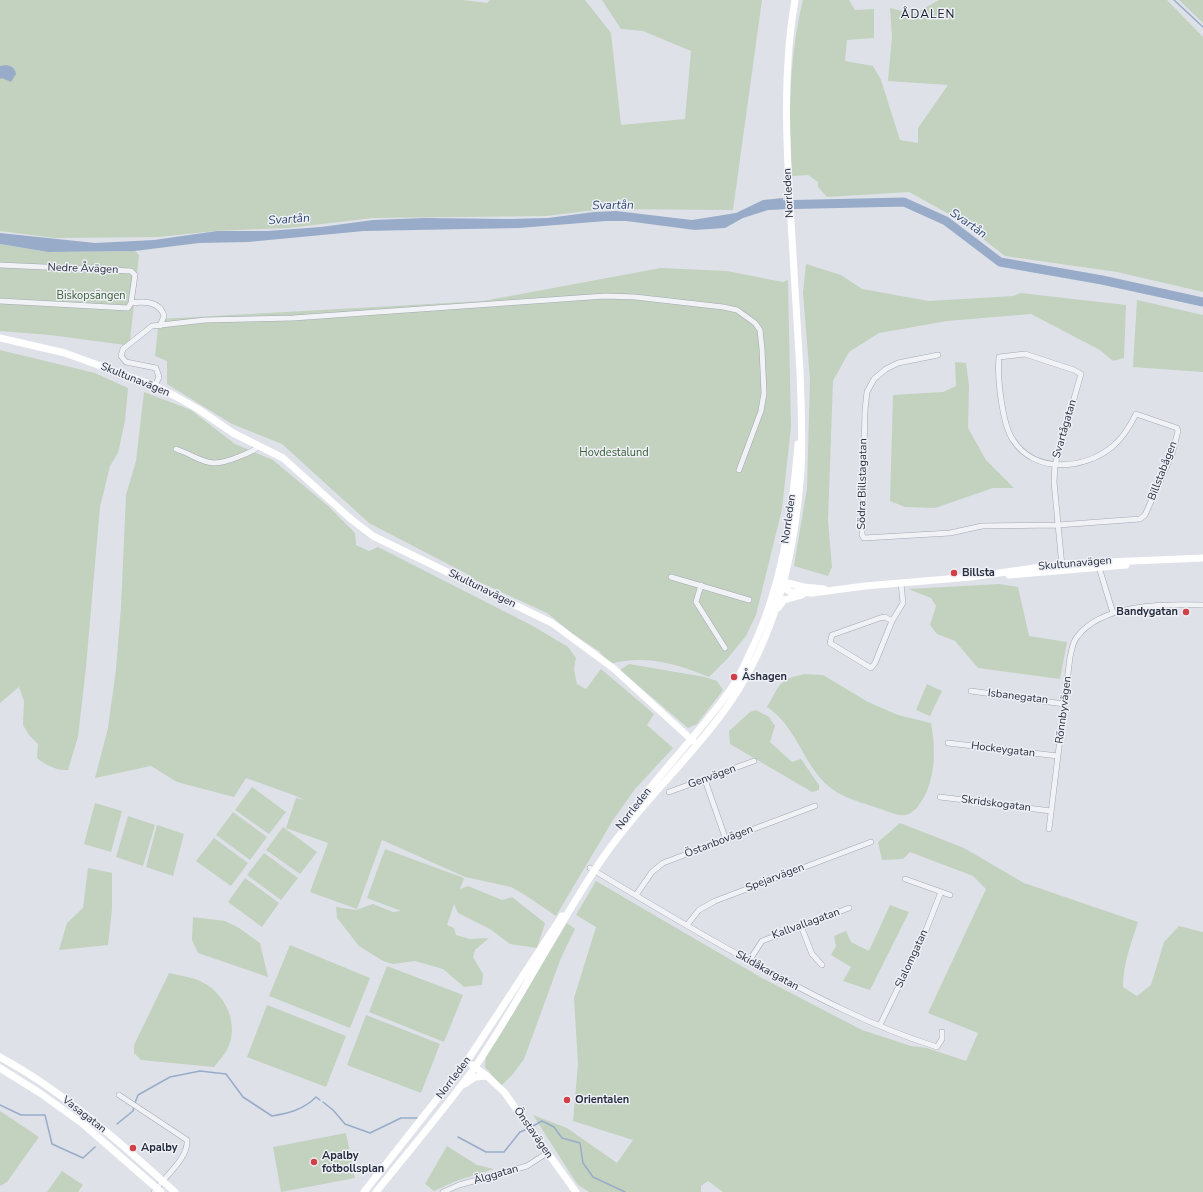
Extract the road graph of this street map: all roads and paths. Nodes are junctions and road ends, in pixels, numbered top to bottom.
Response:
1 (795, 0) edge
2 (0, 265) edge
3 (0, 301) edge
4 (131, 303) junction
5 (160, 326) junction
6 (0, 338) edge
7 (938, 355) dead end
8 (1000, 357) joint
9 (155, 386) junction
10 (260, 446) junction
11 (176, 449) dead end
12 (1055, 465) junction
13 (739, 470) dead end
14 (1058, 525) junction
15 (1203, 558) edge
16 (1098, 564) junction
17 (1062, 567) junction
18 (671, 577) dead end
19 (782, 581) junction
20 (901, 583) junction
21 (701, 585) junction
22 (833, 590) junction
23 (812, 593) junction
24 (749, 600) dead end
25 (1203, 605) edge
26 (776, 611) junction
27 (1113, 613) junction
28 (892, 621) junction
29 (725, 648) dead end
30 (971, 692) dead end
31 (1064, 704) junction
32 (694, 741) junction
33 (948, 743) dead end
34 (1058, 756) junction
35 (754, 761) dead end
36 (705, 780) junction
37 (669, 792) dead end
38 (940, 797) dead end
39 (815, 806) dead end
40 (1051, 811) junction
41 (1049, 828) dead end
42 (726, 840) junction
43 (871, 842) dead end
44 (592, 869) junction
45 (905, 879) dead end
46 (941, 892) junction
47 (636, 895) junction
48 (950, 895) dead end
49 (849, 908) dead end
50 (687, 925) junction
51 (801, 926) junction
52 (749, 961) junction
53 (822, 965) dead end
54 (880, 1025) junction
55 (942, 1032) dead end
56 (482, 1055) junction
57 (0, 1057) edge
58 (467, 1061) junction
59 (475, 1067) junction
60 (0, 1068) edge
61 (487, 1076) junction
62 (456, 1092) junction
63 (119, 1095) dead end
64 (547, 1153) junction
65 (162, 1180) junction
66 (157, 1191) edge
67 (175, 1192) edge
68 (364, 1192) edge
69 (376, 1192) edge
70 (443, 1192) edge
71 (576, 1192) edge

1 - 19 main road, Norrleden
2 - 4 street, Nedre Åvägen
3 - 4 street
4 - 5 street
5 - 9 street
5 - 13 street
6 - 9 main road, Skultunavägen
7 - 14 street, Södra Billstagatan
8 - 12 street, Billstabågen
8 - 12 street, Svartågatan
9 - 10 main road, Skultunavägen
10 - 11 street
10 - 32 main road, Skultunavägen
12 - 14 street, Svartågatan
12 - 14 street, Billstabågen
14 - 17 street, Svartågatan
15 - 16 main road, Skultunavägen
16 - 17 main road, Skultunavägen
16 - 27 street
17 - 20 main road, Skultunavägen
18 - 21 street
19 - 22 main road, Skultunavägen
19 - 23 main road, Skultunavägen
19 - 26 main road, Norrleden
19 - 32 main road, Norrleden
20 - 22 main road, Skultunavägen
20 - 28 street
21 - 24 street
21 - 29 street
22 - 23 main road, Skultunavägen
23 - 26 main road
25 - 27 street, Rönnbyvägen
26 - 32 main road, Norrleden
27 - 31 street, Rönnbyvägen
28 - 28 street
30 - 31 street, Isbanegatan
31 - 34 street, Rönnbyvägen
32 - 44 main road, Norrleden
33 - 34 street, Hockeygatan
34 - 40 street, Rönnbyvägen
35 - 36 street, Genvägen
36 - 37 street, Genvägen
36 - 42 street
38 - 40 street, Skridskogatan
39 - 42 street, Östanbovägen
40 - 41 street, Rönnbyvägen
42 - 47 street, Östanbovägen
43 - 50 street, Spejarvägen
44 - 47 street, Skidåkargatan
44 - 56 main road, Norrleden
44 - 58 main road, Norrleden
45 - 46 street
46 - 48 street
46 - 54 street, Slalomgatan
47 - 50 street, Skidåkargatan
49 - 51 street, Kallvallagatan
50 - 52 street, Skidåkargatan
51 - 52 street, Kallvallagatan
51 - 53 street
52 - 54 street, Skidåkargatan
54 - 55 street, Skidåkargatan
56 - 59 main road, Norrleden
56 - 61 main road
57 - 65 main road, Vasagatan
58 - 59 main road, Önstavägen
58 - 68 main road, Norrleden
59 - 61 main road, Önstavägen
59 - 62 main road, Norrleden
60 - 66 main road, Vasagatan
61 - 62 main road
61 - 64 main road, Önstavägen
62 - 69 main road, Norrleden
63 - 65 street
64 - 70 street, Älggatan
64 - 71 main road, Önstavägen
65 - 66 street
65 - 67 main road, Vasagatan

